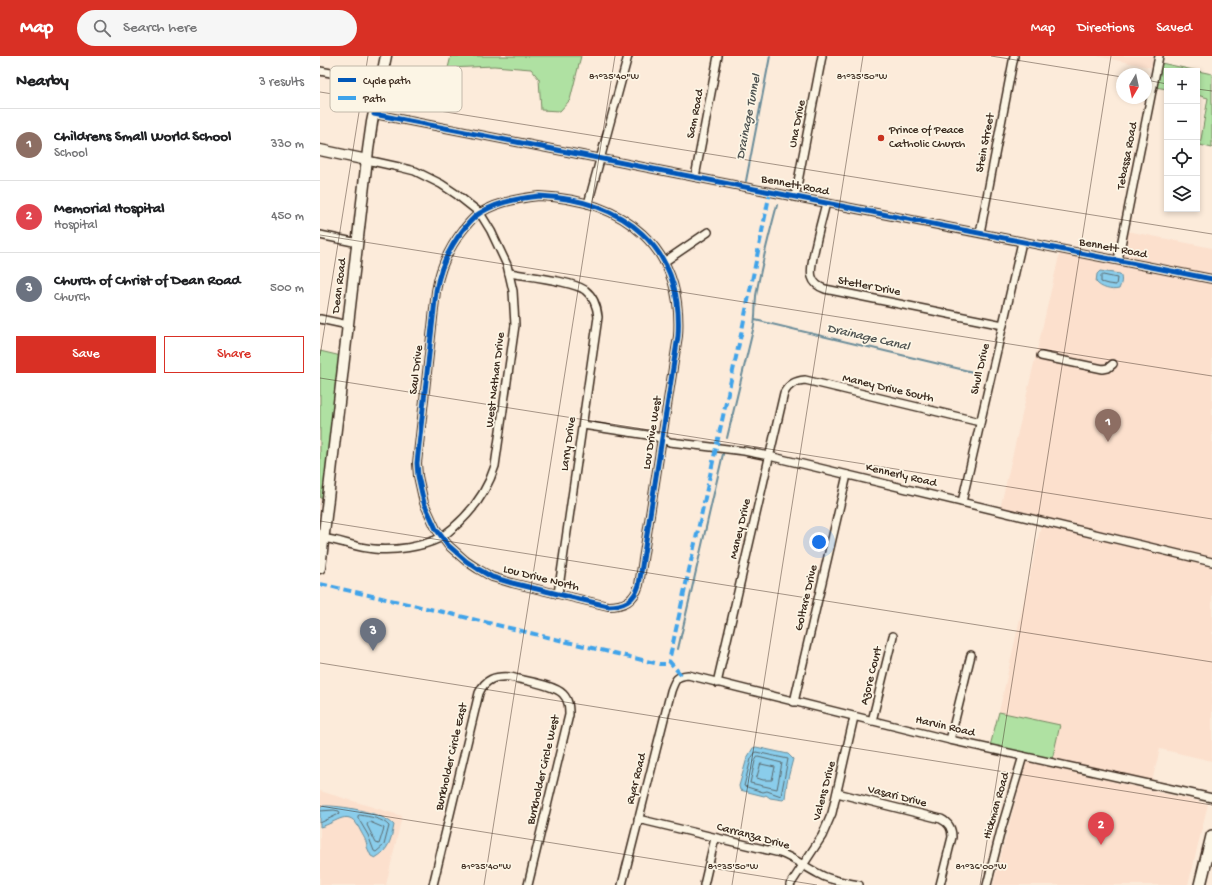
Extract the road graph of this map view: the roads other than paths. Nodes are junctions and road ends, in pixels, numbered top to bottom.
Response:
1 (386, 56) edge
2 (628, 56) edge
3 (718, 56) edge
4 (822, 56) edge
5 (1014, 56) edge
6 (1158, 56) edge
7 (384, 66) edge
8 (320, 71) edge
9 (330, 73) edge
10 (374, 114) joint
11 (320, 150) edge
12 (601, 158) junction
13 (367, 160) junction
14 (695, 177) junction
15 (795, 197) junction
16 (826, 203) junction
17 (588, 204) junction
18 (480, 213) junction
19 (708, 232) dead end
20 (980, 233) junction
21 (320, 235) edge
22 (1022, 242) junction
23 (358, 243) junction
24 (1118, 260) junction
25 (664, 262) junction
26 (509, 273) junction
27 (1212, 279) edge
28 (320, 319) edge
29 (348, 325) junction
30 (1003, 325) junction
31 (1041, 356) dead end
32 (1113, 364) dead end
33 (792, 384) joint
34 (980, 422) junction
35 (583, 425) junction
36 (662, 439) junction
37 (769, 456) junction
38 (847, 475) junction
39 (962, 502) junction
40 (442, 537) junction
41 (322, 538) edge
42 (1212, 562) edge
43 (320, 568) edge
44 (558, 594) junction
45 (625, 604) joint
46 (893, 636) dead end
47 (971, 655) dead end
48 (676, 680) joint
49 (532, 682) joint
50 (717, 683) junction
51 (794, 702) junction
52 (854, 717) junction
53 (872, 721) junction
54 (950, 740) junction
55 (1023, 756) junction
56 (837, 794) junction
57 (1212, 798) edge
58 (638, 819) junction
59 (1212, 836) edge
60 (716, 838) junction
61 (803, 864) junction
62 (433, 885) edge
63 (528, 885) edge
64 (622, 885) edge
65 (704, 885) edge
66 (790, 885) edge
67 (859, 885) edge
68 (940, 885) edge
69 (987, 885) edge
70 (1200, 885) edge

1 - 7 main road, Dean Road
2 - 12 street
3 - 14 street, Sam Road
4 - 15 street, Una Drive
5 - 20 street, Stein Street
6 - 24 street, Tebassa Road
8 - 9 street
10 - 12 street, Bennett Road
10 - 13 main road, Dean Road
11 - 13 main road
12 - 14 street, Bennett Road
12 - 17 street
13 - 18 street
13 - 23 main road, Dean Road
14 - 15 street, Bennett Road
15 - 16 street, Bennett Road
16 - 20 street, Bennett Road
16 - 30 street, Stetler Drive
17 - 18 street, Lou Drive West
17 - 25 street, Lou Drive West
18 - 26 street, West Nathan Drive
18 - 40 street, Saul Drive
19 - 25 street
20 - 22 street, Bennett Road
21 - 23 street
22 - 24 street, Bennett Road
22 - 30 street, Shull Drive
23 - 29 main road, Dean Road
24 - 27 street, Bennett Road
25 - 36 street, Lou Drive West
26 - 35 street, Larry Drive
26 - 40 street, West Nathan Drive
28 - 29 street
29 - 41 main road, Dean Road
30 - 34 street, Shull Drive
31 - 32 street
33 - 34 street, Maney Drive South
33 - 37 street, Maney Drive
34 - 39 street, Shull Drive
35 - 36 street, Kennerly Road
35 - 44 street, Larry Drive
36 - 37 street, Kennerly Road
36 - 45 street, Lou Drive West
37 - 38 street, Kennerly Road
37 - 50 street, Maney Drive
38 - 39 street, Kennerly Road
38 - 51 street, Goltare Drive
39 - 42 street, Kennerly Road
40 - 41 street
40 - 44 street, Lou Drive North
41 - 43 main road, Dean Road
44 - 45 street, Lou Drive North
46 - 53 street, Azore Court
47 - 54 street
48 - 50 street, Harvin Road
48 - 58 street, Ryar Road
49 - 62 street, Burkholder Circle East
49 - 63 street, Burkholder Circle West
50 - 51 street, Harvin Road
51 - 52 street, Harvin Road
52 - 53 street, Harvin Road
52 - 56 street, Valens Drive
53 - 54 street, Harvin Road
54 - 55 street, Harvin Road
55 - 57 street, Harvin Road
55 - 69 street, Hickman Road
56 - 61 street, Valens Drive
56 - 68 street, Vasari Drive
58 - 60 street, Carranza Drive
58 - 64 street, Ryar Road
59 - 70 main road
60 - 61 street, Carranza Drive
60 - 65 street
61 - 66 street, Valens Drive
61 - 67 street, Carranza Drive

